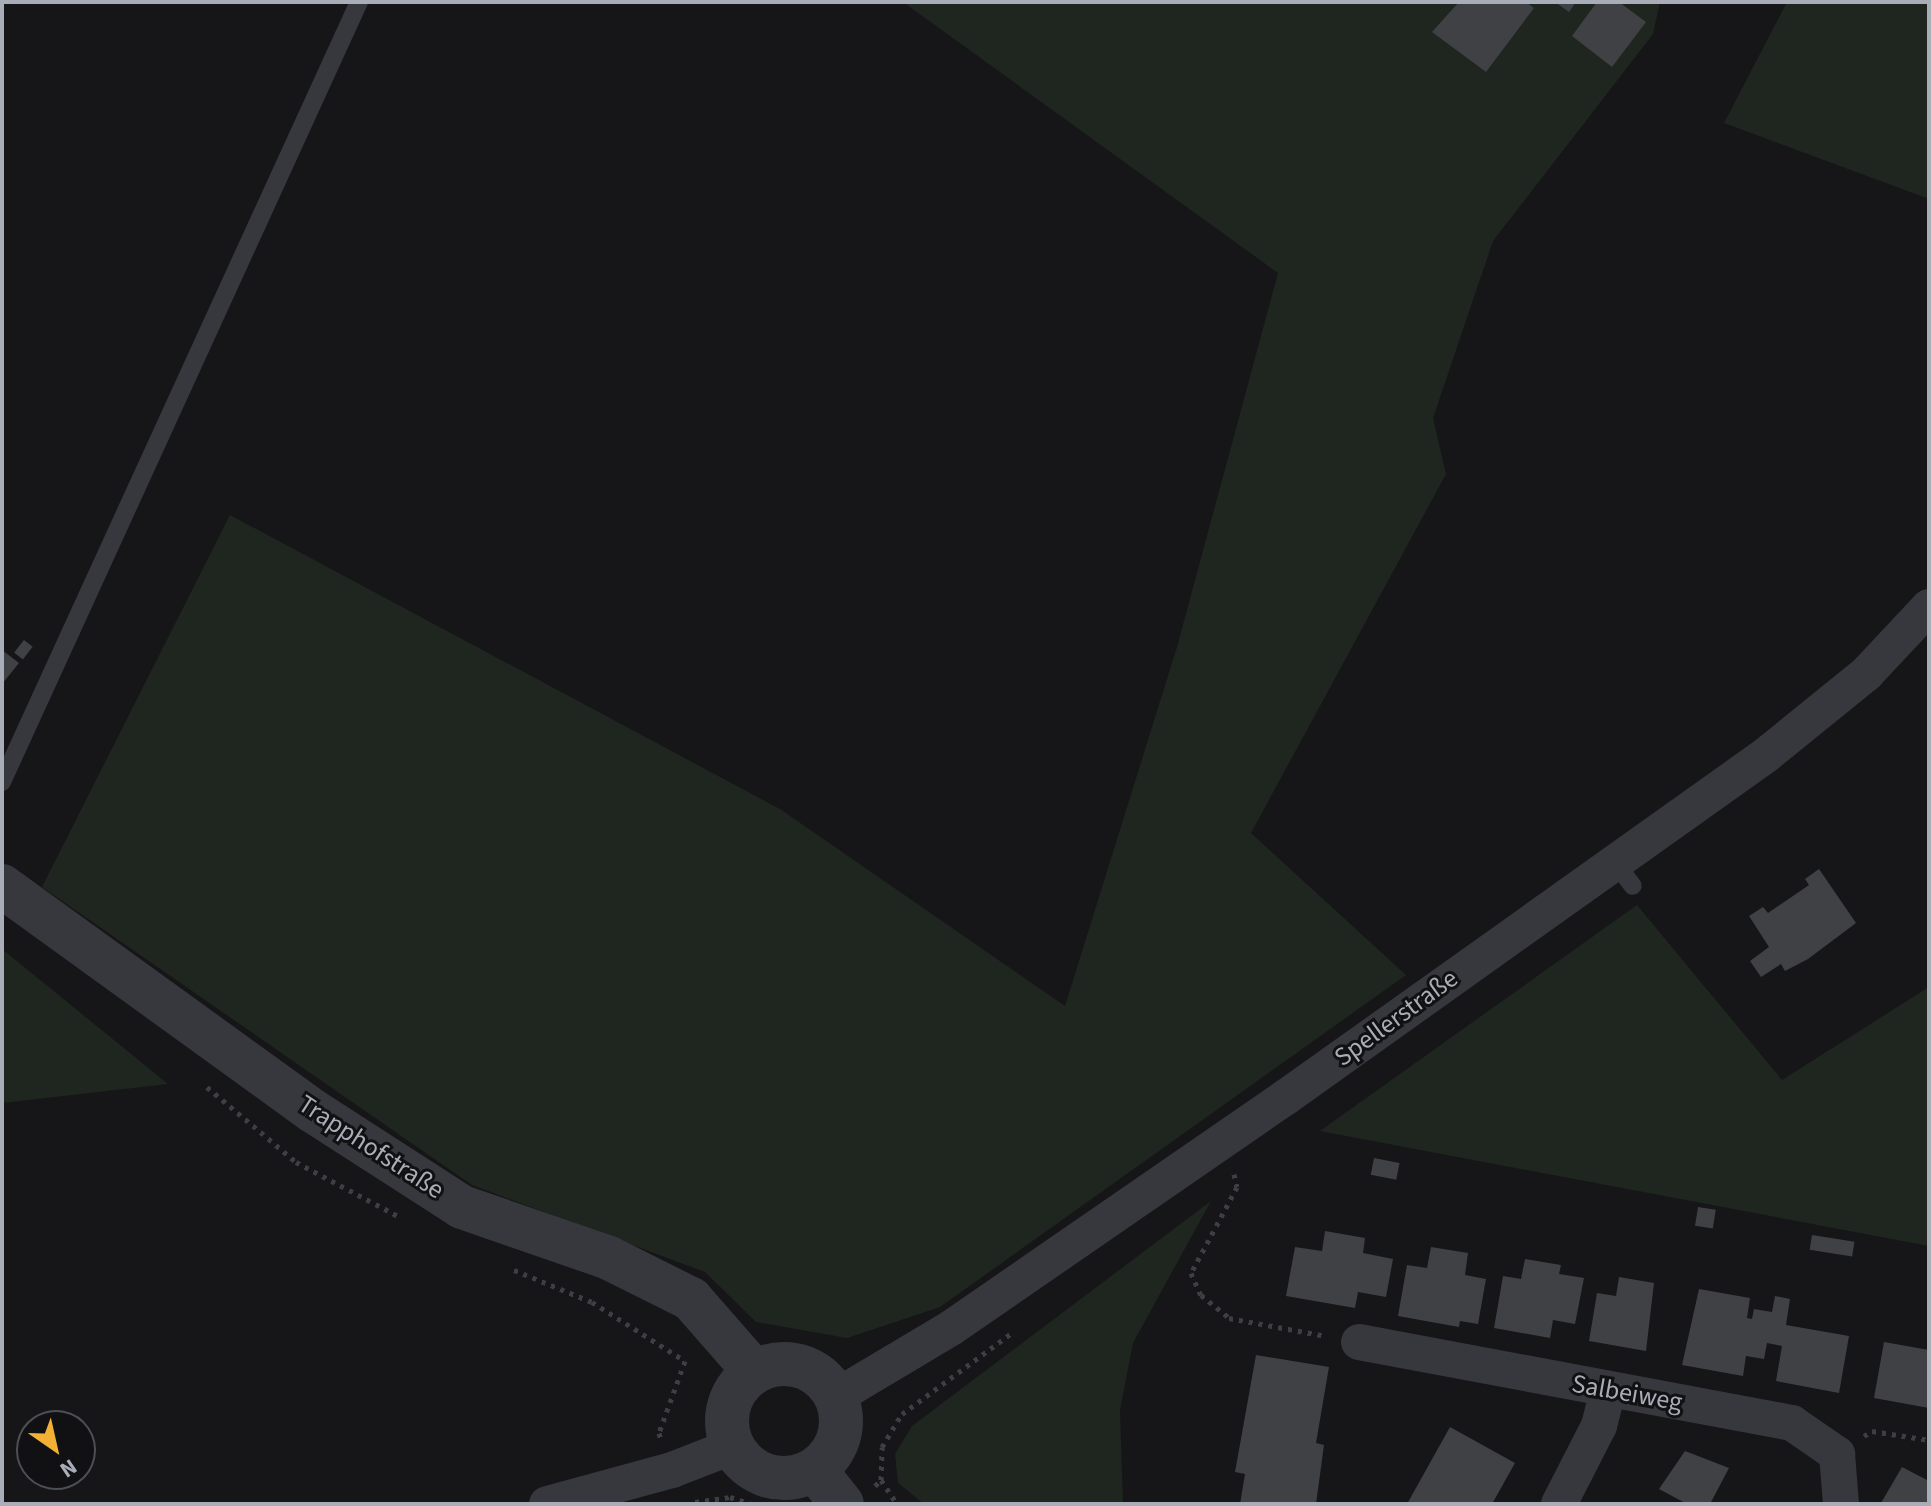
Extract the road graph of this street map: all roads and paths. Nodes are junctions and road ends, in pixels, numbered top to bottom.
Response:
1 (359, 2) edge
2 (1929, 607) edge
3 (2, 782) edge
4 (2, 886) edge
5 (1233, 1169) dead end
6 (1359, 1342) joint
7 (754, 1371) junction
8 (1608, 1390) junction
9 (837, 1396) junction
10 (1929, 1440) edge
11 (731, 1447) junction
12 (1836, 1454) junction
13 (815, 1470) junction
14 (881, 1480) dead end
15 (547, 1504) edge
16 (683, 1504) edge
17 (752, 1504) edge
18 (842, 1504) edge
19 (897, 1504) edge
20 (1559, 1504) edge
21 (1841, 1504) edge

1 - 3 lane
2 - 9 street, Spellerstraße
4 - 7 street, Trapphofstraße
5 - 6 path
6 - 8 street, Salbeiweg
7 - 9 street
7 - 11 street
8 - 12 street, Salbeiweg
8 - 20 street
9 - 13 street
10 - 12 path
11 - 13 street
11 - 15 street
12 - 21 street
13 - 18 street
14 - 19 path
16 - 17 path

